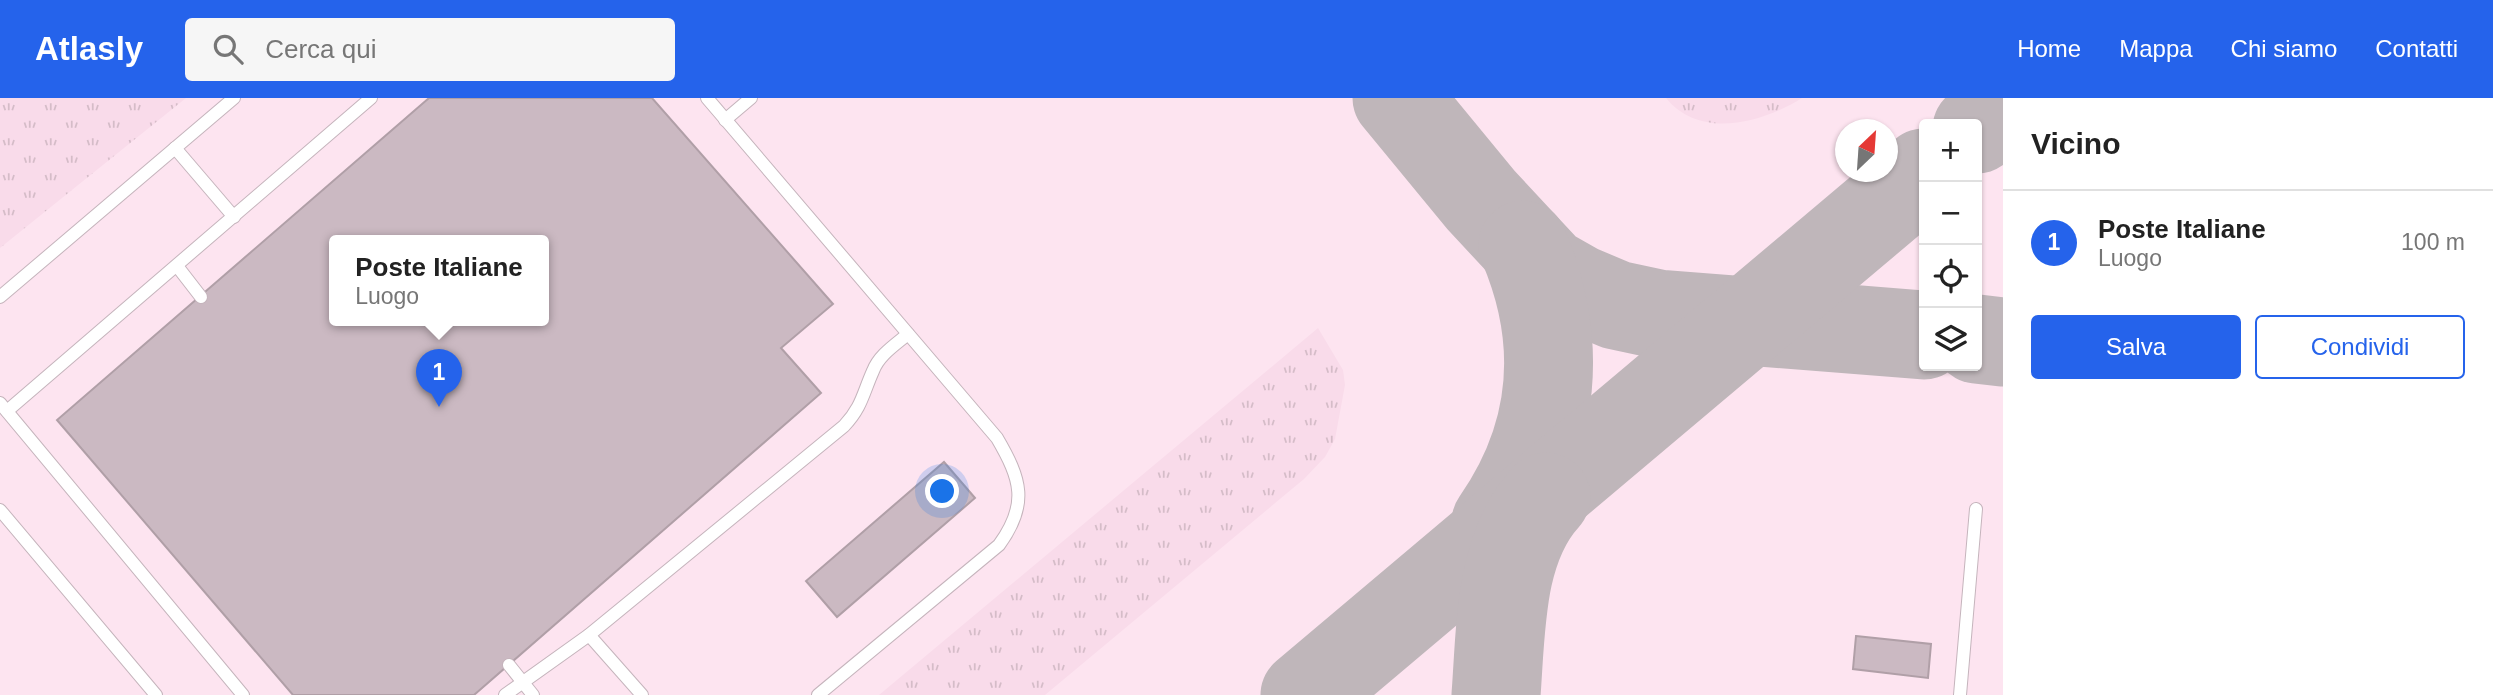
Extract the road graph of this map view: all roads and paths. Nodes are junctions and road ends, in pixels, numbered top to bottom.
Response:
1 (234, 98) edge
2 (371, 98) edge
3 (707, 98) edge
4 (751, 98) edge
5 (726, 120) junction
6 (175, 148) junction
7 (234, 217) junction
8 (177, 265) junction
9 (0, 297) edge
10 (201, 297) dead end
11 (908, 334) junction
12 (4, 407) edge
13 (1976, 509) dead end
14 (0, 510) edge
15 (589, 635) junction
16 (509, 665) dead end
17 (522, 681) junction
18 (156, 695) edge
19 (243, 695) edge
20 (505, 695) edge
21 (533, 695) edge
22 (642, 695) edge
23 (818, 695) edge
24 (1960, 695) edge

1 - 6 lane
2 - 7 lane
3 - 5 lane
4 - 5 lane
5 - 11 lane
6 - 7 lane
6 - 9 lane
7 - 8 lane
8 - 10 lane
8 - 12 lane
11 - 15 lane
11 - 23 lane
12 - 19 lane
13 - 24 lane
14 - 18 lane
15 - 17 lane
15 - 22 lane
16 - 17 lane
17 - 20 lane
17 - 21 lane

